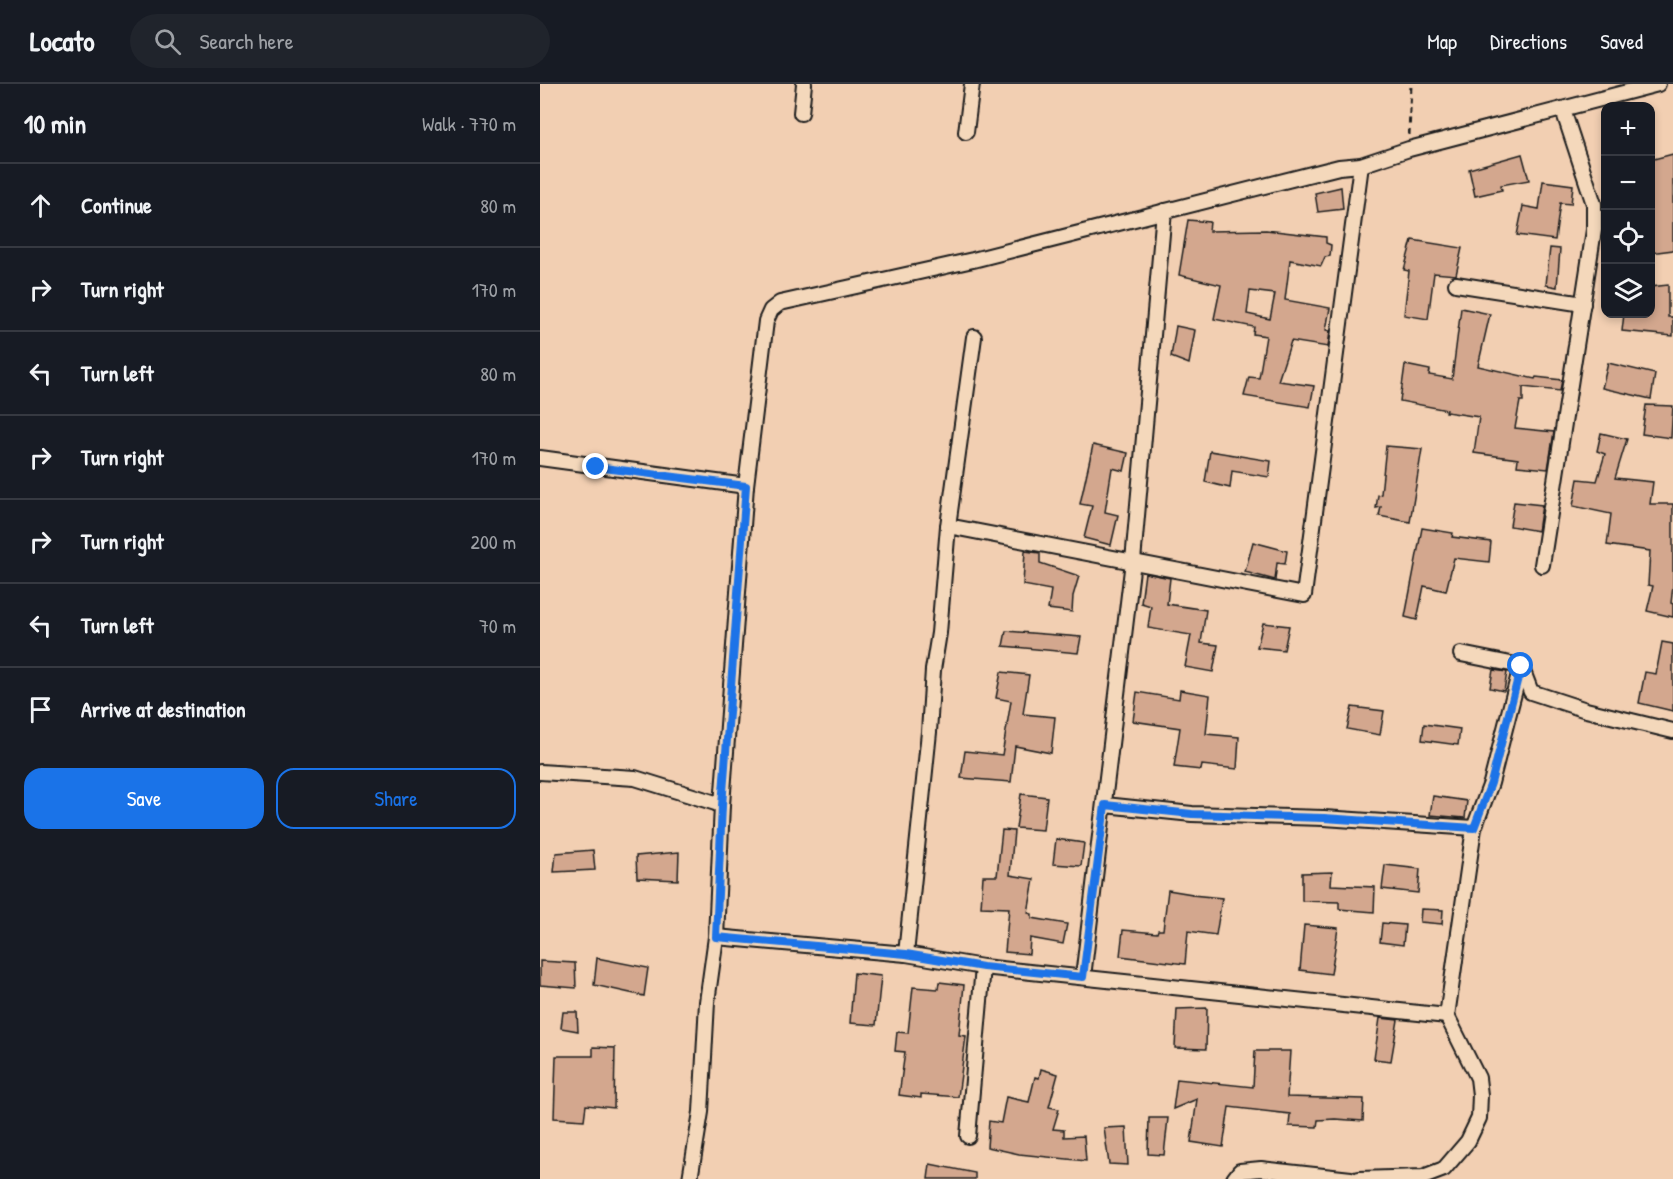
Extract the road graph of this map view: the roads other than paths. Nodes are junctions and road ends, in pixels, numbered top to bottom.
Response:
1 (804, 84) edge
2 (972, 84) edge
3 (1658, 84) edge
4 (1563, 110) junction
5 (801, 113) dead end
6 (966, 132) dead end
7 (1362, 165) junction
8 (1164, 211) junction
9 (1456, 284) dead end
10 (1583, 304) junction
11 (974, 337) dead end
12 (540, 458) edge
13 (746, 486) junction
14 (948, 526) junction
15 (1133, 561) junction
16 (1542, 566) dead end
17 (1461, 654) dead end
18 (1521, 666) junction
19 (1673, 731) edge
20 (540, 772) edge
21 (1105, 805) junction
22 (722, 806) junction
23 (1474, 828) junction
24 (716, 937) junction
25 (906, 954) junction
26 (983, 967) junction
27 (1083, 977) junction
28 (1447, 1016) junction
29 (968, 1136) dead end
30 (690, 1179) edge
31 (1234, 1179) edge
32 (1351, 1179) edge
33 (1359, 1179) edge

1 - 5 street
2 - 6 street
3 - 4 street
4 - 7 street
4 - 10 street
7 - 8 street
7 - 15 street
8 - 13 street
8 - 15 street
9 - 10 street
10 - 16 street
11 - 14 street
12 - 13 street
13 - 22 street
14 - 15 street
14 - 25 street
15 - 21 street
17 - 18 street
18 - 19 street
18 - 23 street
20 - 22 street
21 - 23 street
21 - 27 street
22 - 24 street
23 - 28 street
24 - 25 street
24 - 30 street
25 - 26 street
26 - 27 street
26 - 29 street
27 - 28 street
28 - 33 street
31 - 32 street

